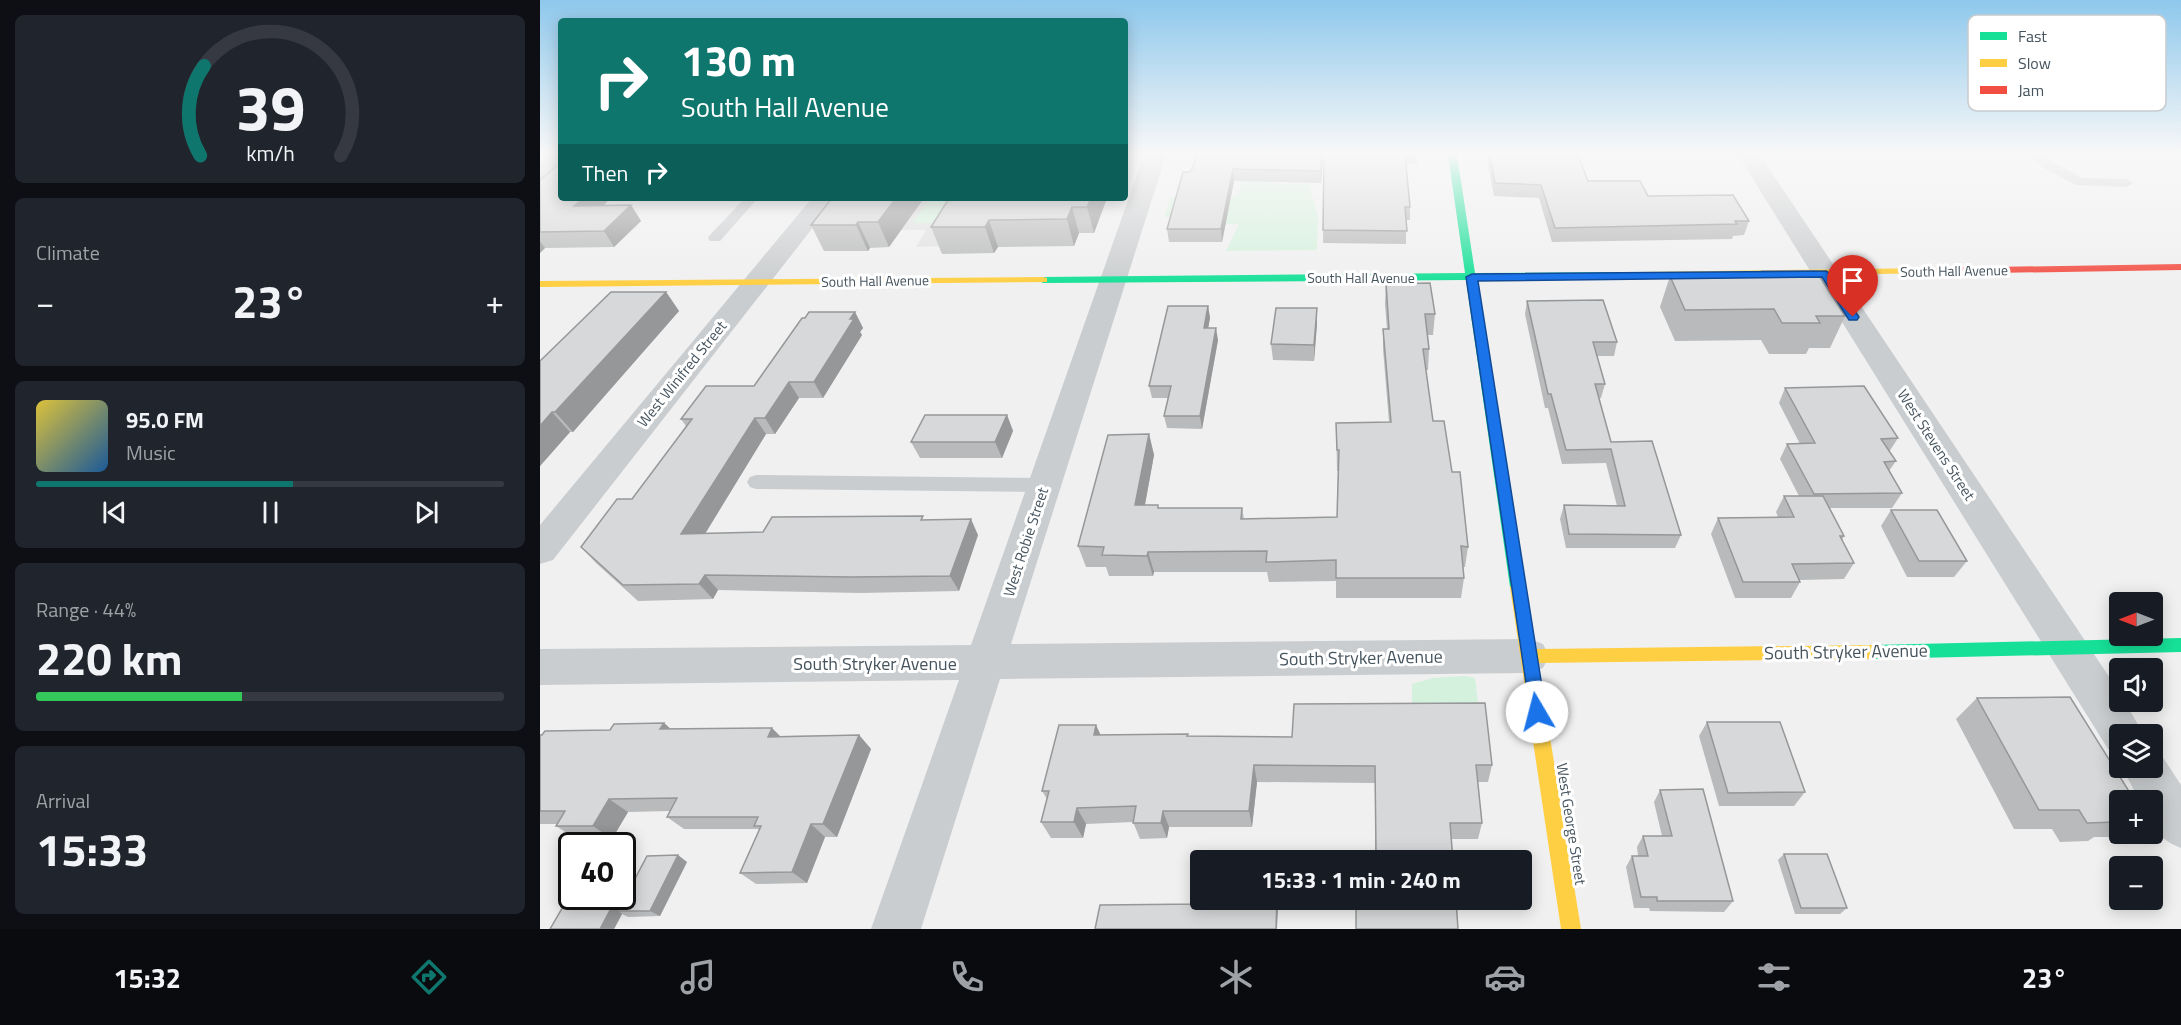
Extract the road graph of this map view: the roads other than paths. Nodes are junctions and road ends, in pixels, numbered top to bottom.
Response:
1 (1140, 198) edge
2 (1459, 198) edge
3 (1777, 198) edge
4 (749, 201) edge
5 (822, 201) edge
6 (715, 238) dead end
7 (2176, 271) edge
8 (1826, 274) junction
9 (1472, 277) junction
10 (1113, 279) junction
11 (755, 282) junction
12 (540, 284) edge
13 (756, 482) dead end
14 (1044, 485) junction
15 (540, 550) edge
16 (2181, 645) edge
17 (2067, 648) junction
18 (1529, 656) junction
19 (986, 663) junction
20 (540, 667) edge
21 (2116, 724) edge
22 (2150, 778) edge
23 (2181, 825) edge
24 (896, 929) edge
25 (1571, 929) edge

1 - 10 street, West Robie Street
2 - 9 street, West George Street
3 - 8 street, West Stevens Street
4 - 6 lane
5 - 11 street, West Winifred Street
7 - 8 street, South Hall Avenue
8 - 9 street, South Hall Avenue
8 - 17 street, West Stevens Street
9 - 10 street, South Hall Avenue
9 - 18 street, West George Street
10 - 11 street, South Hall Avenue
10 - 14 street, West Robie Street
11 - 12 street, South Hall Avenue
11 - 15 street, West Winifred Street
13 - 14 lane
14 - 19 street, West Robie Street
16 - 17 street, South Stryker Avenue
17 - 18 street, South Stryker Avenue
17 - 21 street, West Stevens Street
18 - 19 street, South Stryker Avenue
18 - 25 street, West George Street
19 - 20 street, South Stryker Avenue
19 - 24 street, West Robie Street
22 - 23 street

